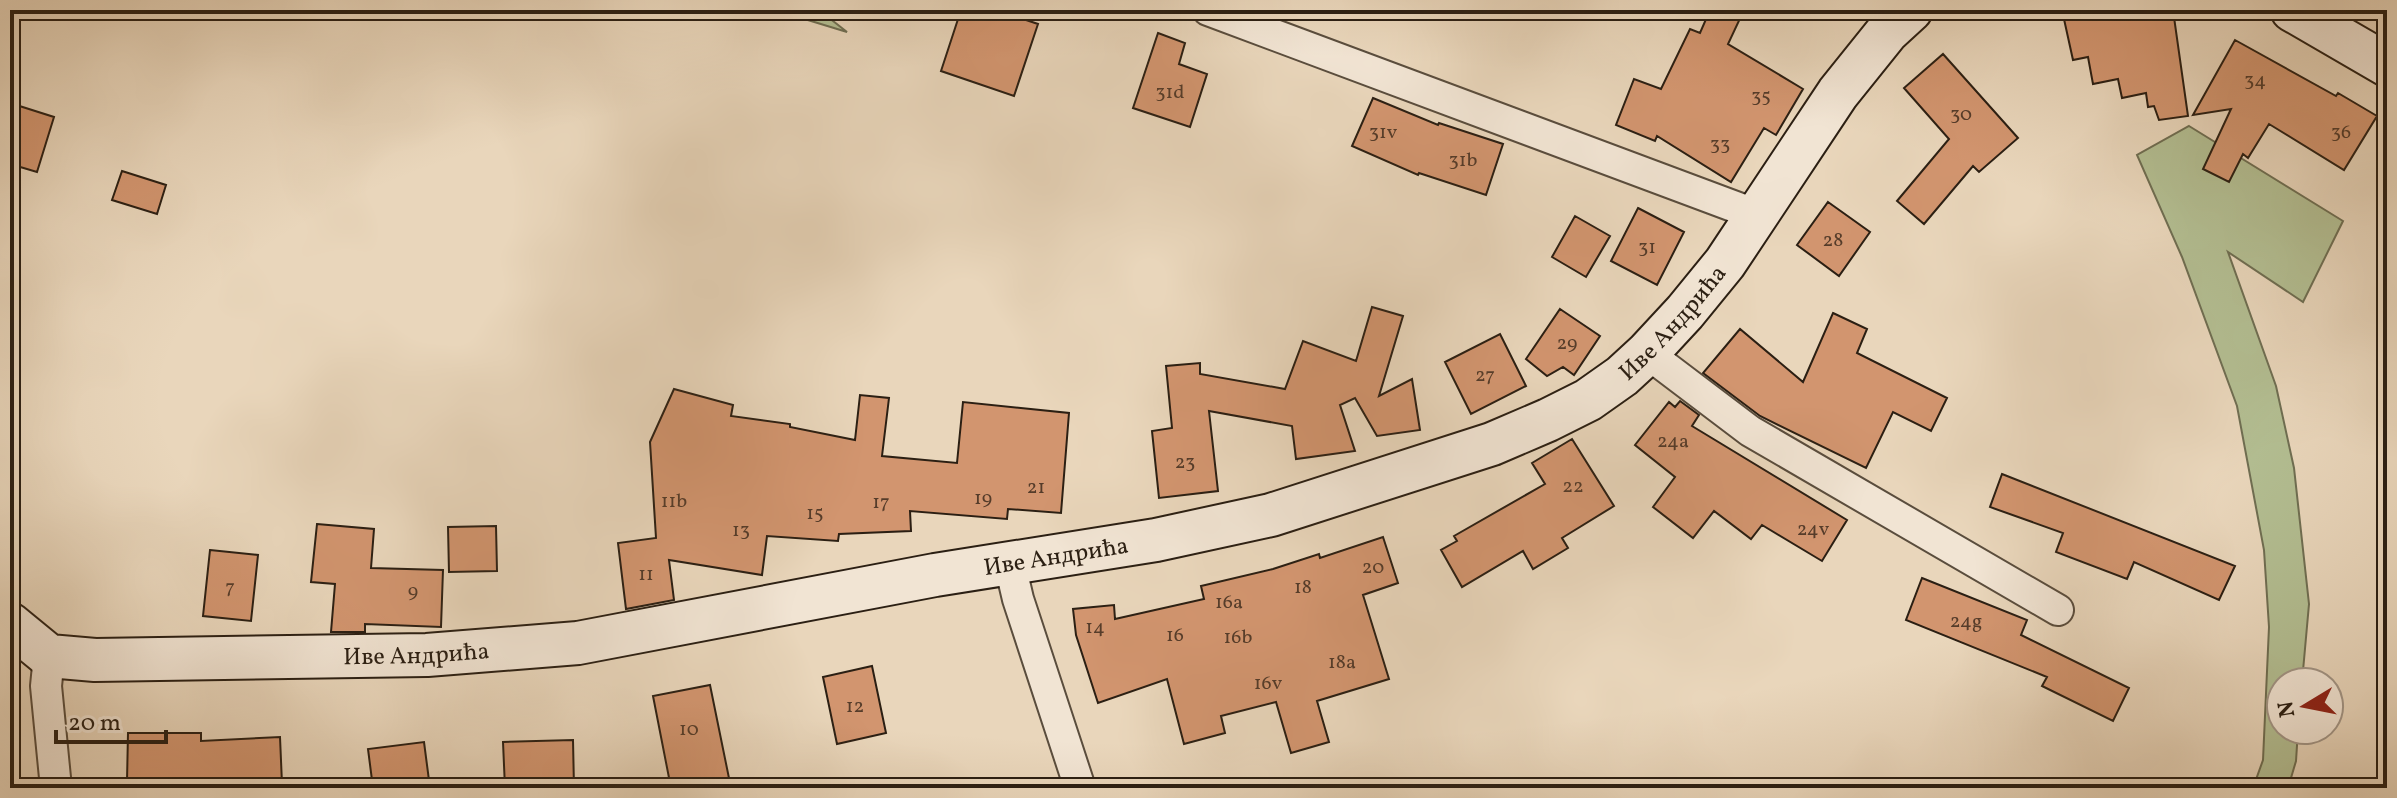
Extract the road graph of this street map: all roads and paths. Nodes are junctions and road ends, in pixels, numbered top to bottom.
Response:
1 (1208, 10) edge
2 (1911, 10) edge
3 (2292, 10) edge
4 (2387, 65) edge
5 (1757, 215) junction
6 (1647, 353) junction
7 (1015, 561) junction
8 (2058, 610) dead end
9 (10, 624) edge
10 (49, 656) junction
11 (56, 788) edge
12 (1080, 788) edge

1 - 5 street
2 - 5 street, Иве Андрића
3 - 4 street
5 - 6 street, Иве Андрића
6 - 7 street, Иве Андрића
6 - 8 street
7 - 10 street, Иве Андрића
7 - 12 street
9 - 10 street
10 - 11 street

